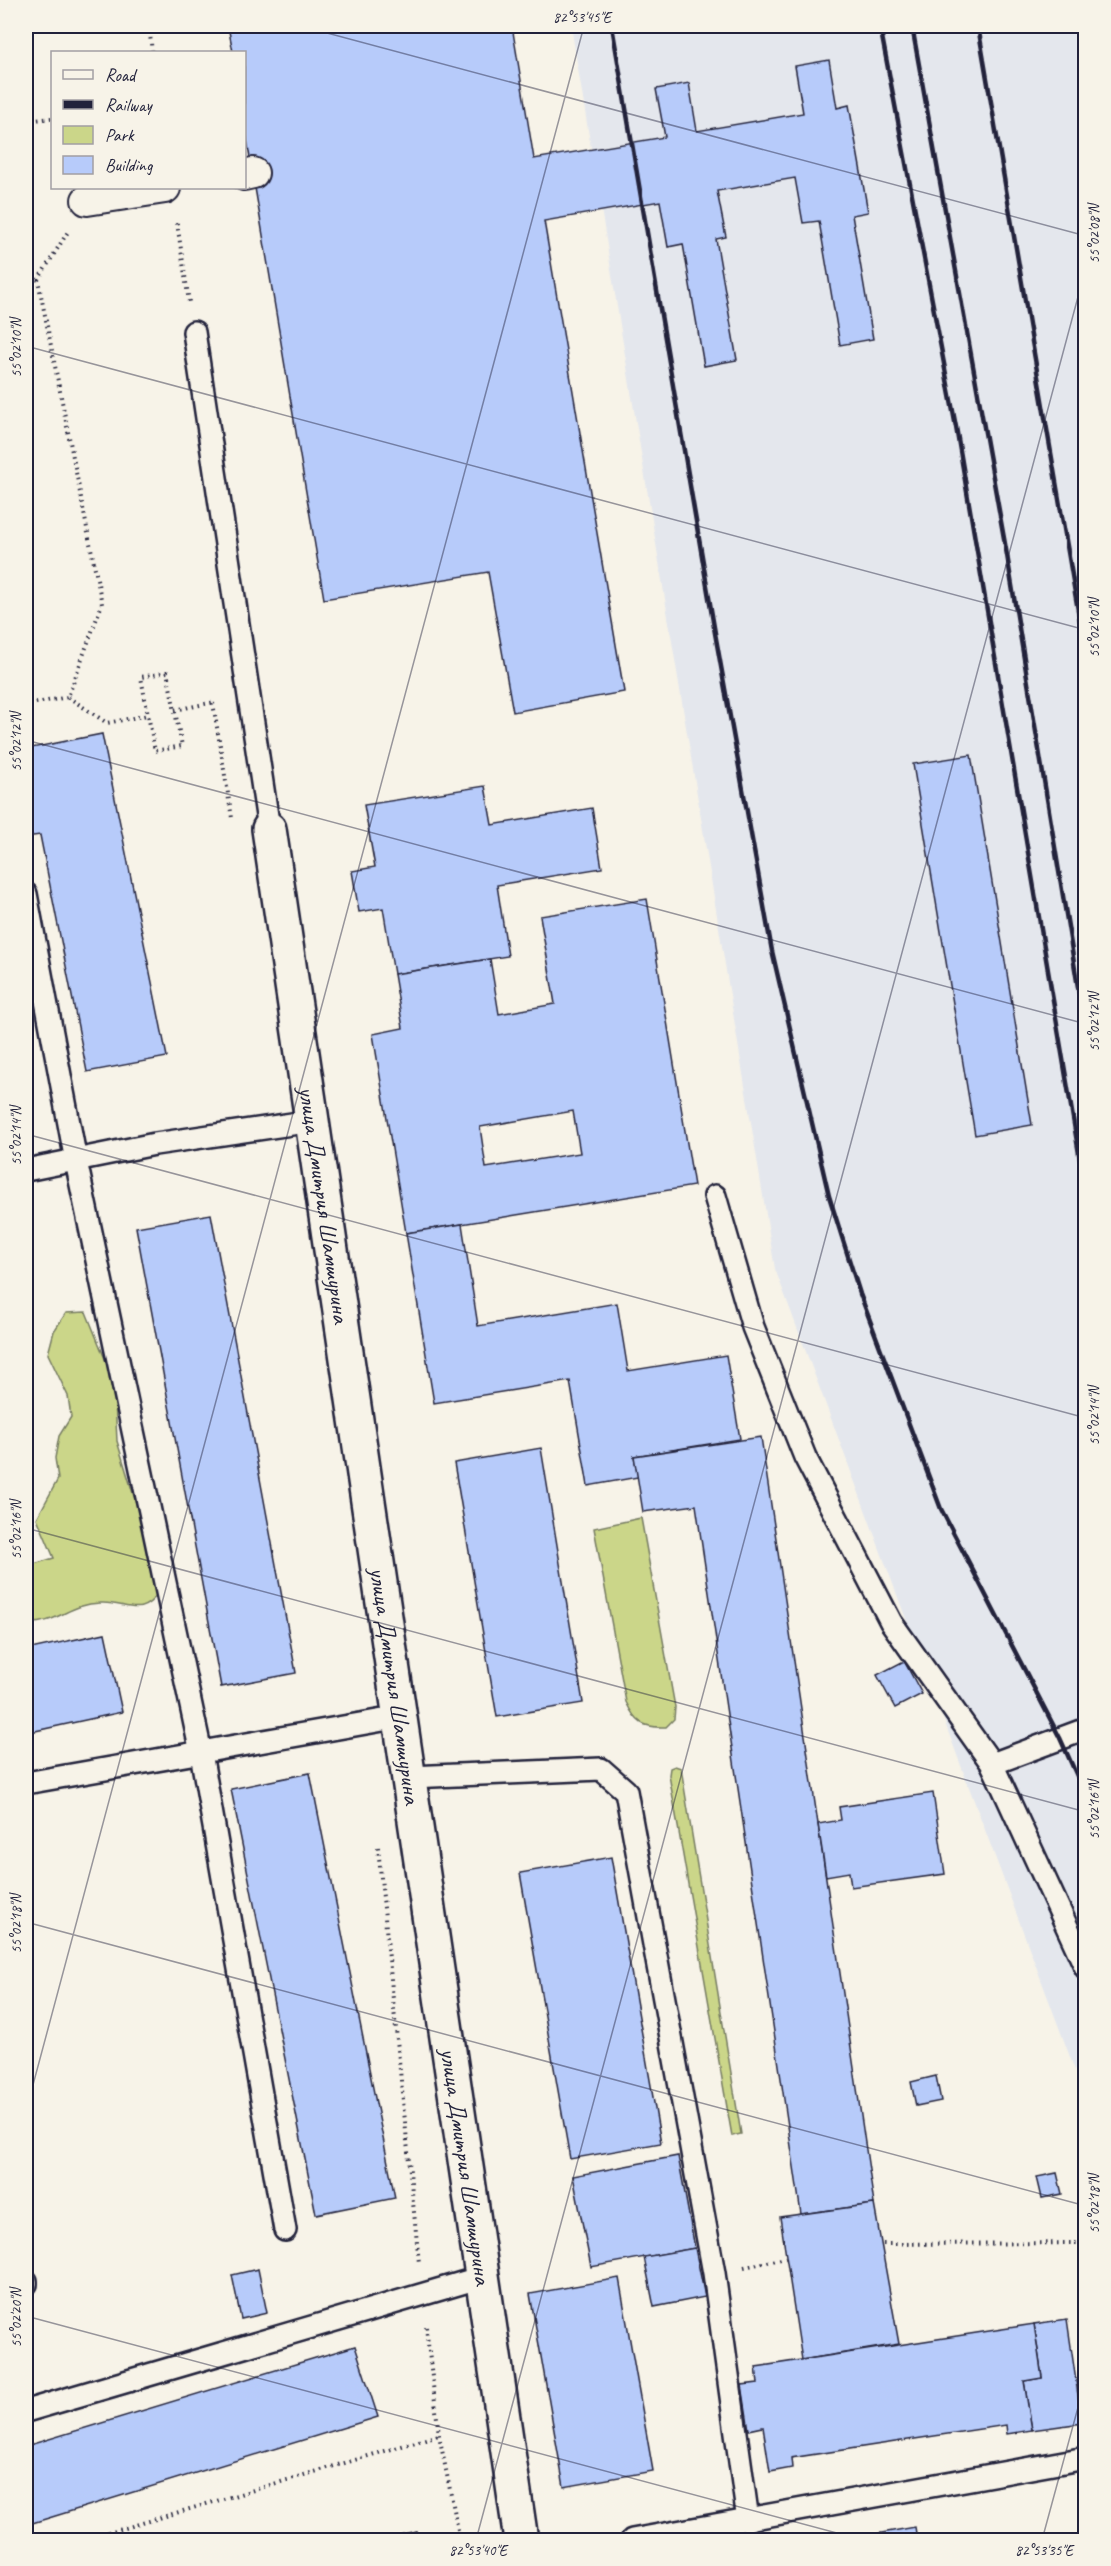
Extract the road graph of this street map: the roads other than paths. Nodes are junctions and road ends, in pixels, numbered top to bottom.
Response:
1 (158, 189) edge
2 (87, 200) road end
3 (194, 332) road end
4 (269, 829) joint
5 (26, 894) edge
6 (312, 1121) junction
7 (76, 1161) junction
8 (26, 1170) edge
9 (715, 1196) dead end
10 (400, 1717) junction
11 (1086, 1729) edge
12 (201, 1753) junction
13 (992, 1764) junction
14 (409, 1777) junction
15 (26, 1783) edge
16 (1086, 1968) edge
17 (285, 2230) dead end
18 (483, 2277) junction
19 (26, 2411) edge
20 (1086, 2458) edge
21 (748, 2520) junction
22 (521, 2541) edge
23 (632, 2541) edge

1 - 2 street
3 - 4 lane
4 - 6 street, улица Дмитрия Шамшурина
5 - 7 lane
6 - 7 lane
6 - 10 street, улица Дмитрия Шамшурина
7 - 8 lane
7 - 12 lane
9 - 13 lane
10 - 12 lane
10 - 14 street, улица Дмитрия Шамшурина
11 - 13 lane
12 - 15 lane
12 - 17 lane
13 - 16 lane
14 - 18 street, улица Дмитрия Шамшурина
14 - 21 lane
18 - 19 lane
18 - 22 street, улица Дмитрия Шамшурина
20 - 21 lane
21 - 23 lane

